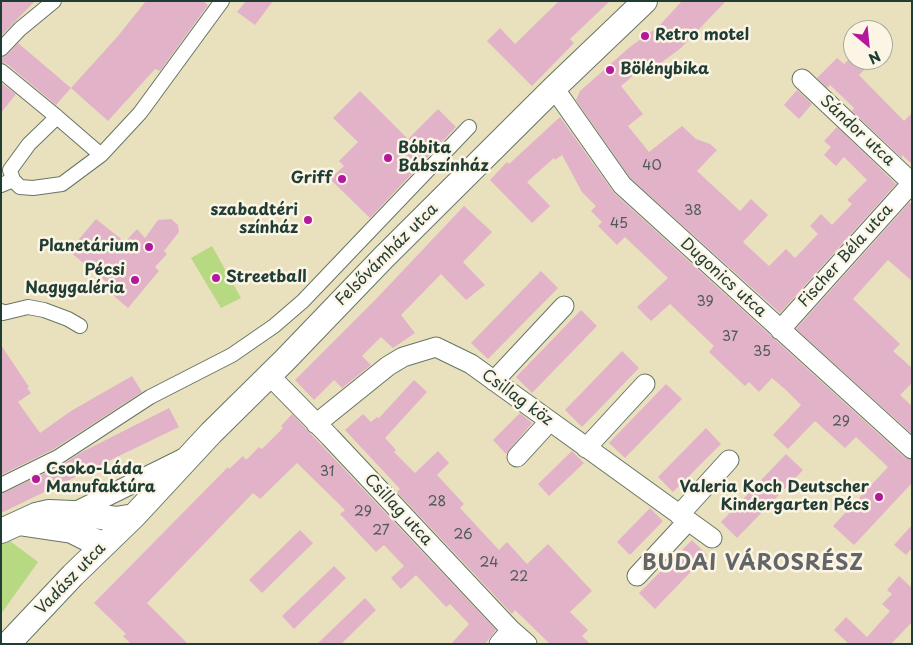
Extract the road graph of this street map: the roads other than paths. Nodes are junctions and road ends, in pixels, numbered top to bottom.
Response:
1 (54, 1) edge
2 (645, 1) edge
3 (216, 3) edge
4 (1, 49) edge
5 (1, 71) edge
6 (802, 79) dead end
7 (554, 88) junction
8 (57, 117) junction
9 (469, 127) dead end
10 (101, 155) junction
11 (7, 182) edge
12 (912, 183) edge
13 (564, 306) dead end
14 (1, 311) edge
15 (80, 326) dead end
16 (780, 330) junction
17 (270, 376) junction
18 (494, 381) junction
19 (645, 384) dead end
20 (549, 422) junction
21 (316, 424) junction
22 (586, 448) junction
23 (912, 448) edge
24 (192, 454) junction
25 (517, 457) dead end
26 (729, 460) dead end
27 (1, 485) edge
28 (73, 513) junction
29 (134, 516) junction
30 (684, 518) junction
31 (9, 527) edge
32 (52, 528) junction
33 (712, 538) dead end
34 (105, 544) junction
35 (73, 575) junction
36 (637, 576) dead end
37 (505, 637) edge
38 (8, 644) edge
39 (527, 644) edge

1 - 4 street
2 - 7 street, Felsővámház utca
3 - 10 street
5 - 8 street
6 - 12 street, Sándor utca
7 - 16 street, Dugonics utca
7 - 17 street, Felsővámház utca
8 - 10 street
8 - 11 street
9 - 27 street
10 - 11 street
12 - 16 street, Fischer Béla utca
13 - 18 street
14 - 15 street
16 - 23 street, Dugonics utca
17 - 21 street, Csillag utca
17 - 24 street, Felsővámház utca
18 - 20 street, Csillag köz
18 - 21 street, Csillag köz
19 - 22 street
20 - 22 street, Csillag köz
20 - 25 street
21 - 37 street, Csillag utca
22 - 30 street, Csillag köz
24 - 28 street
24 - 29 street, Felsővámház utca
26 - 30 street
28 - 29 street
28 - 31 street
29 - 34 street, Vadász utca
30 - 33 street, Csillag köz
30 - 36 street
31 - 32 street
32 - 34 street
32 - 35 street
34 - 35 street, Vadász utca
35 - 38 street, Vadász utca
37 - 39 street, Csillag utca

